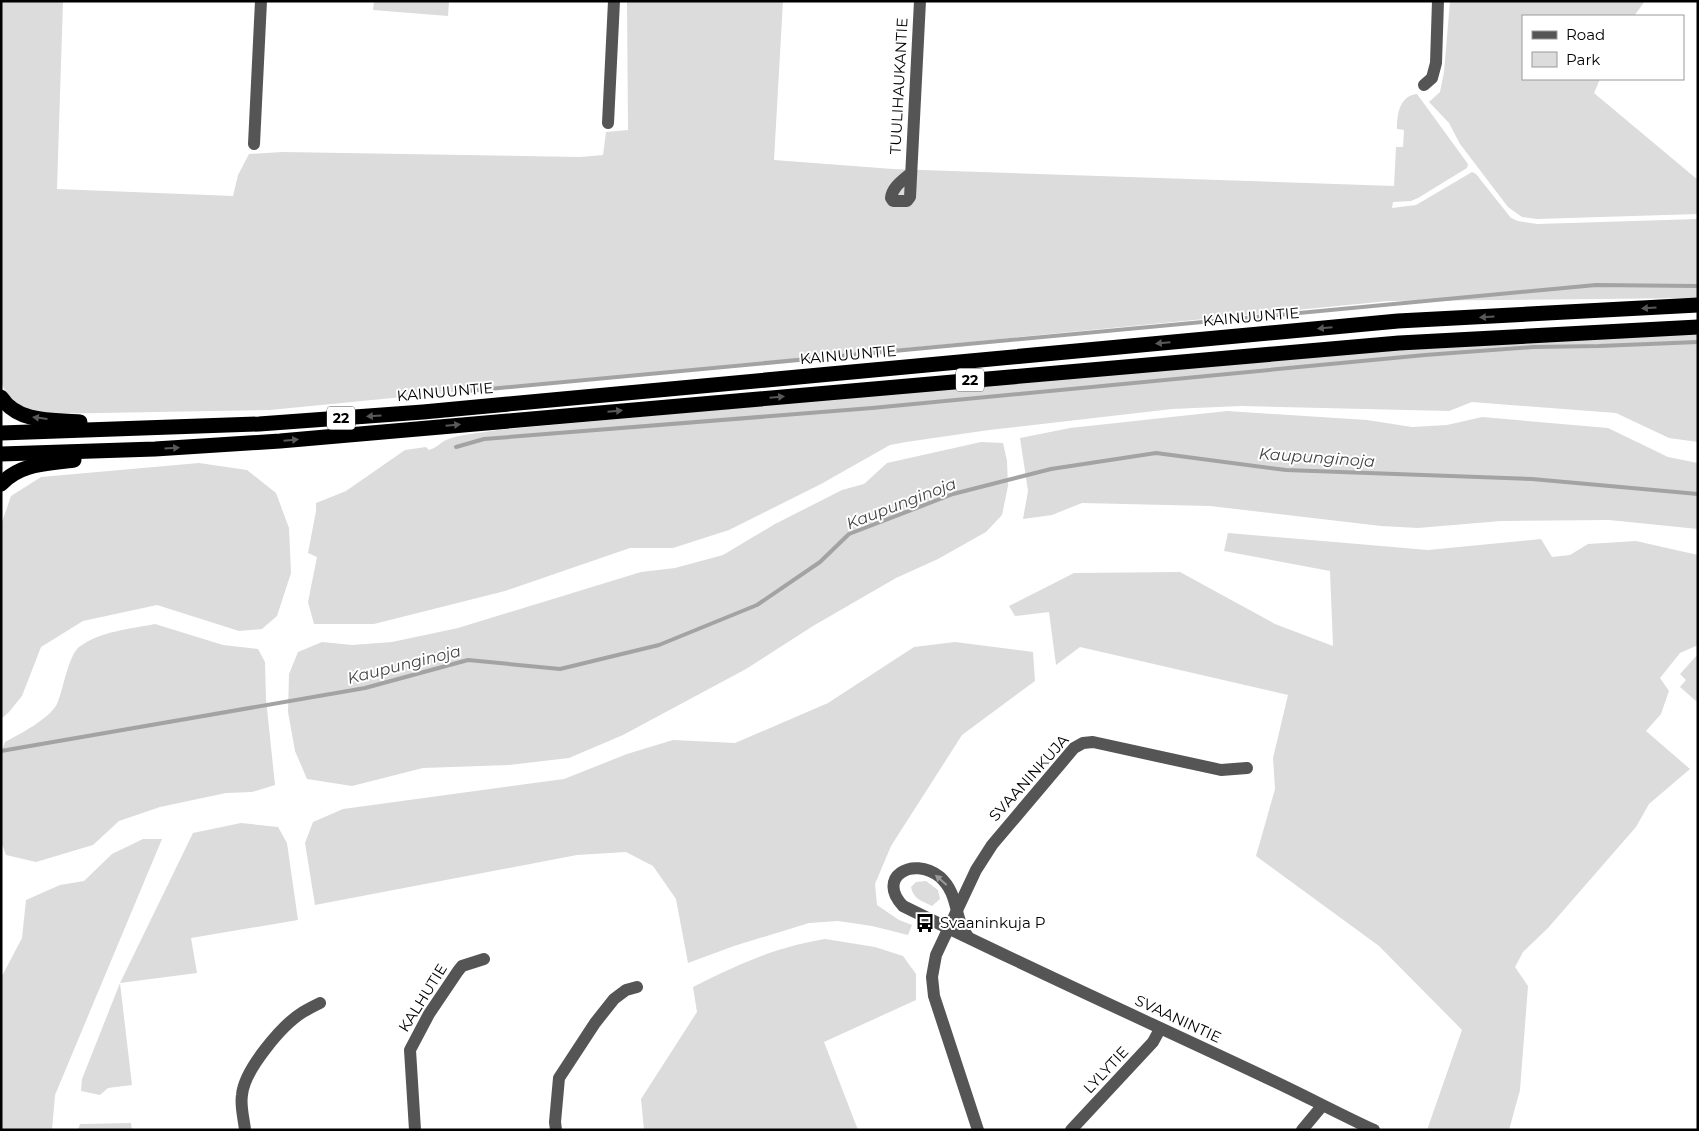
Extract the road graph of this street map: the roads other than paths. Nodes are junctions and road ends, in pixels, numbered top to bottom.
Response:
1 (261, 1) edge
2 (614, 1) edge
3 (920, 1) edge
4 (1438, 1) edge
5 (1424, 85) dead end
6 (608, 123) dead end
7 (254, 144) dead end
8 (911, 173) dead end
9 (1698, 305) edge
10 (1698, 327) edge
11 (1, 397) edge
12 (158, 427) junction
13 (1, 433) edge
14 (124, 450) junction
15 (1, 454) edge
16 (1, 484) edge
17 (1247, 768) dead end
18 (957, 910) junction
19 (948, 929) junction
20 (969, 938) junction
21 (484, 959) dead end
22 (637, 987) dead end
23 (320, 1003) dead end
24 (1160, 1029) junction
25 (1322, 1106) junction
26 (245, 1130) edge
27 (415, 1130) edge
28 (556, 1130) edge
29 (978, 1130) edge
30 (1071, 1130) edge
31 (1302, 1130) edge
32 (1374, 1130) edge

1 - 7 street
2 - 6 street
3 - 8 street, TUULIHAUKANTIE
4 - 5 street
9 -> 12 highway, KAINUUNTIE / 22
14 -> 10 highway, 22
12 -> 11 highway
12 - 13 highway, KAINUUNTIE / 22
14 - 15 highway, 22
14 - 16 highway
17 - 18 street, SVAANINKUJA
18 - 19 street, SVAANINKUJA
18 -> 19 street, SVAANINTIE
18 - 20 street, SVAANINTIE
19 - 20 street, SVAANINTIE
19 - 29 street, SVAANINKUJA
20 - 24 street, SVAANINTIE
21 - 27 street, KALHUTIE
22 - 28 street
23 - 26 street
24 - 25 street, SVAANINTIE
24 - 30 street, LYLYTIE
25 - 31 street
25 - 32 street, SVAANINTIE

